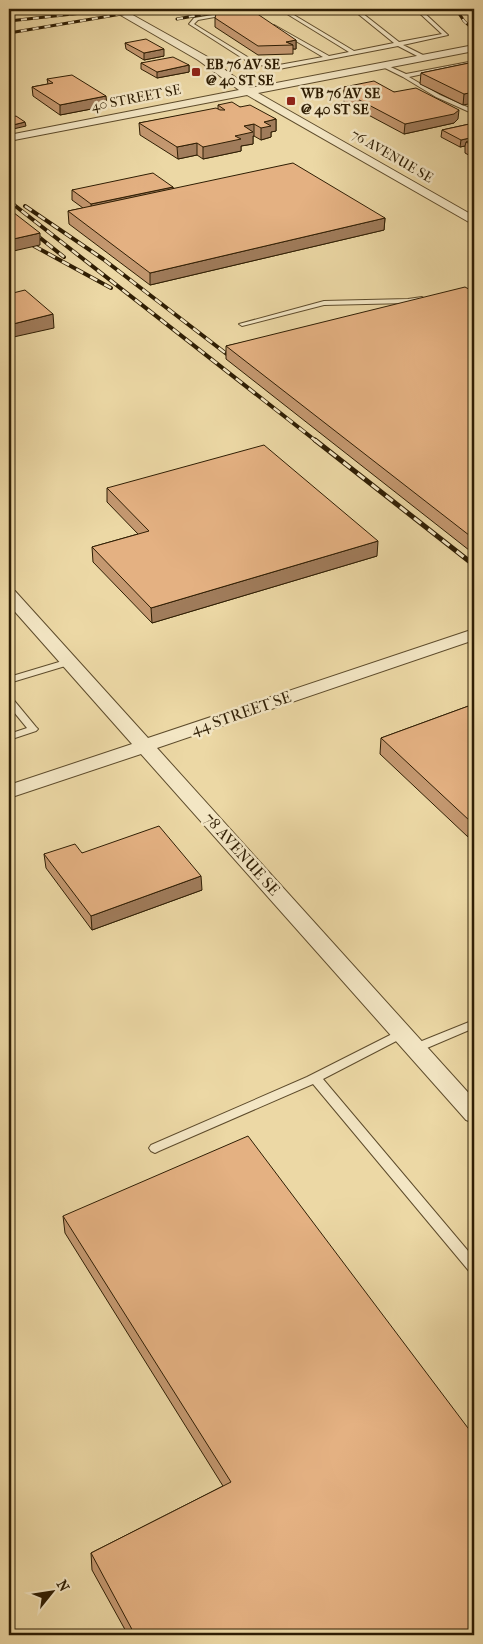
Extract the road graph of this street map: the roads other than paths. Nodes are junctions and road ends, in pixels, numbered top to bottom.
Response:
1 (32, 9) edge
2 (56, 9) edge
3 (115, 9) edge
4 (281, 9) edge
5 (354, 9) edge
6 (417, 9) edge
7 (257, 12) edge
8 (272, 24) edge
9 (398, 44) junction
10 (474, 48) edge
11 (352, 52) junction
12 (327, 57) junction
13 (423, 57) junction
14 (474, 62) edge
15 (382, 65) junction
16 (405, 76) junction
17 (247, 91) junction
18 (474, 112) edge
19 (9, 138) edge
20 (474, 221) edge
21 (433, 297) edge
22 (242, 324) dead end
23 (9, 595) edge
24 (474, 634) edge
25 (69, 662) junction
26 (9, 680) edge
27 (9, 700) edge
28 (9, 737) edge
29 (145, 746) junction
30 (9, 792) edge
31 (474, 1024) edge
32 (402, 1033) junction
33 (416, 1048) junction
34 (316, 1079) junction
35 (474, 1114) edge
36 (155, 1148) dead end
37 (474, 1267) edge

1 - 2 lane
3 - 17 street, 76 AVENUE SE
4 - 11 lane
5 - 9 lane
6 - 9 lane
7 - 12 lane
8 - 12 lane
9 - 11 lane
9 - 13 lane
10 - 13 street, 40 STREET SE
11 - 12 lane
13 - 15 street, 40 STREET SE
14 - 16 lane
15 - 16 lane
15 - 17 street, 40 STREET SE
16 - 18 lane
17 - 19 street, 40 STREET SE
17 - 20 street, 76 AVENUE SE
21 - 22 lane
23 - 25 street, 78 AVENUE SE
24 - 29 street, 44 STREET SE
25 - 26 lane
25 - 29 street, 78 AVENUE SE
27 - 28 lane
29 - 30 street, 44 STREET SE
29 - 32 street, 78 AVENUE SE
31 - 33 lane
32 - 33 street, 78 AVENUE SE
32 - 34 lane
33 - 35 street, 78 AVENUE SE
34 - 36 lane
34 - 37 lane

